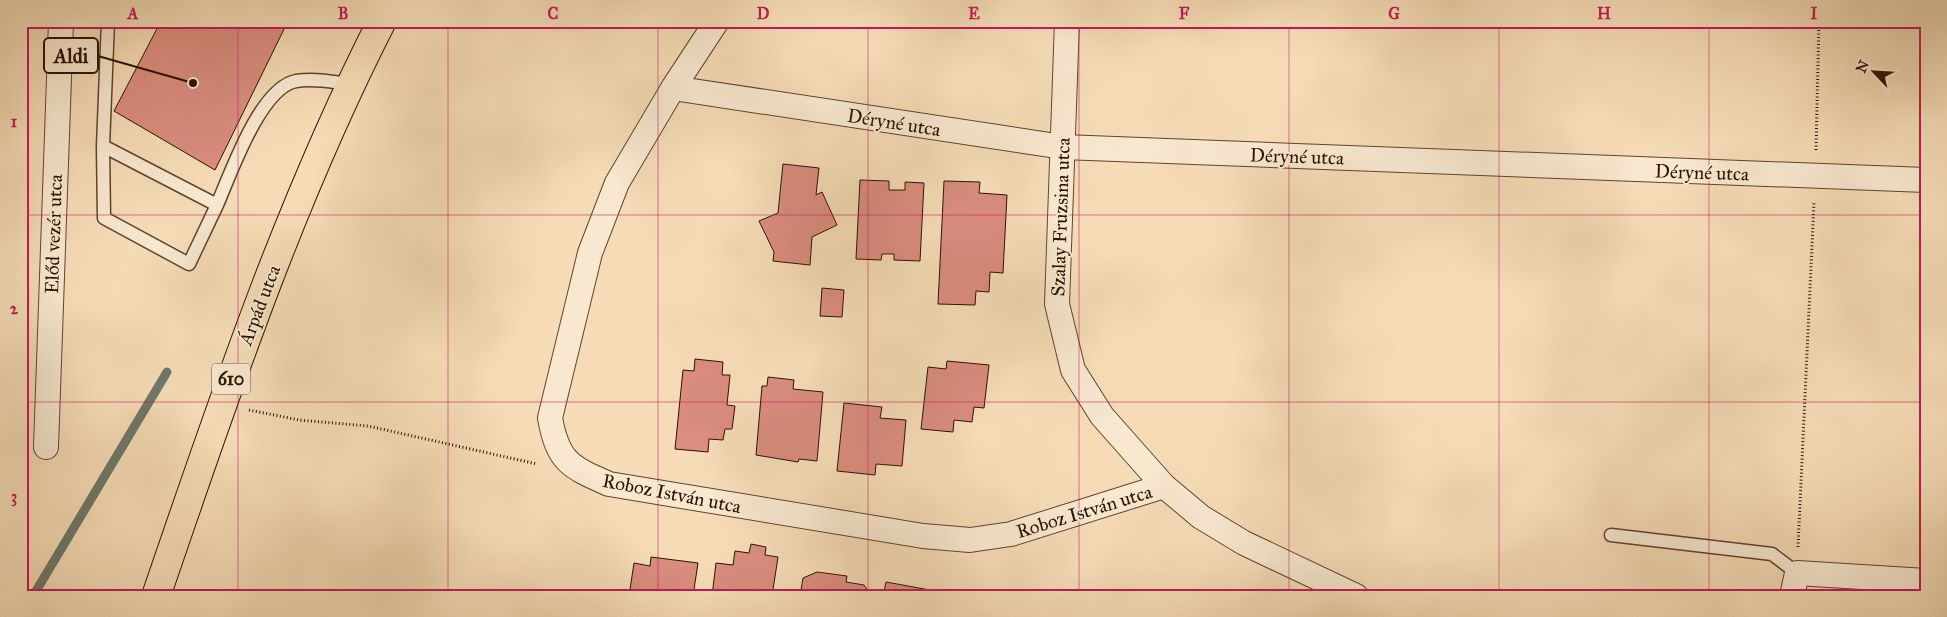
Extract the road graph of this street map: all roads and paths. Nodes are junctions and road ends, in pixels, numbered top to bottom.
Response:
1 (61, 21) edge
2 (108, 21) edge
3 (382, 21) edge
4 (717, 21) edge
5 (1067, 21) edge
6 (1819, 21) edge
7 (350, 84) junction
8 (673, 88) junction
9 (103, 146) junction
10 (1063, 147) junction
11 (1816, 176) junction
12 (1926, 180) edge
13 (217, 205) junction
14 (246, 409) dead end
15 (46, 447) dead end
16 (575, 470) junction
17 (1164, 486) junction
18 (1611, 536) dead end
19 (1797, 573) junction
20 (1926, 581) edge
21 (156, 596) edge
22 (1356, 596) edge
23 (1792, 596) edge

1 - 15 street, Előd vezér utca
2 - 9 lane
3 - 7 main road, Árpád utca / 610
4 - 8 street
5 - 10 street, Szalay Fruzsina utca
6 - 11 path
7 - 13 lane
7 - 21 main road, Árpád utca / 610
8 - 10 street, Déryné utca
8 - 16 street
9 - 13 lane
9 - 13 lane
10 - 11 street, Déryné utca
10 - 17 street, Szalay Fruzsina utca
11 - 12 street, Déryné utca
11 - 19 path
14 - 16 path
16 - 17 street, Roboz István utca
17 - 22 street, Szalay Fruzsina utca
18 - 19 lane
19 - 20 street
19 - 23 street

